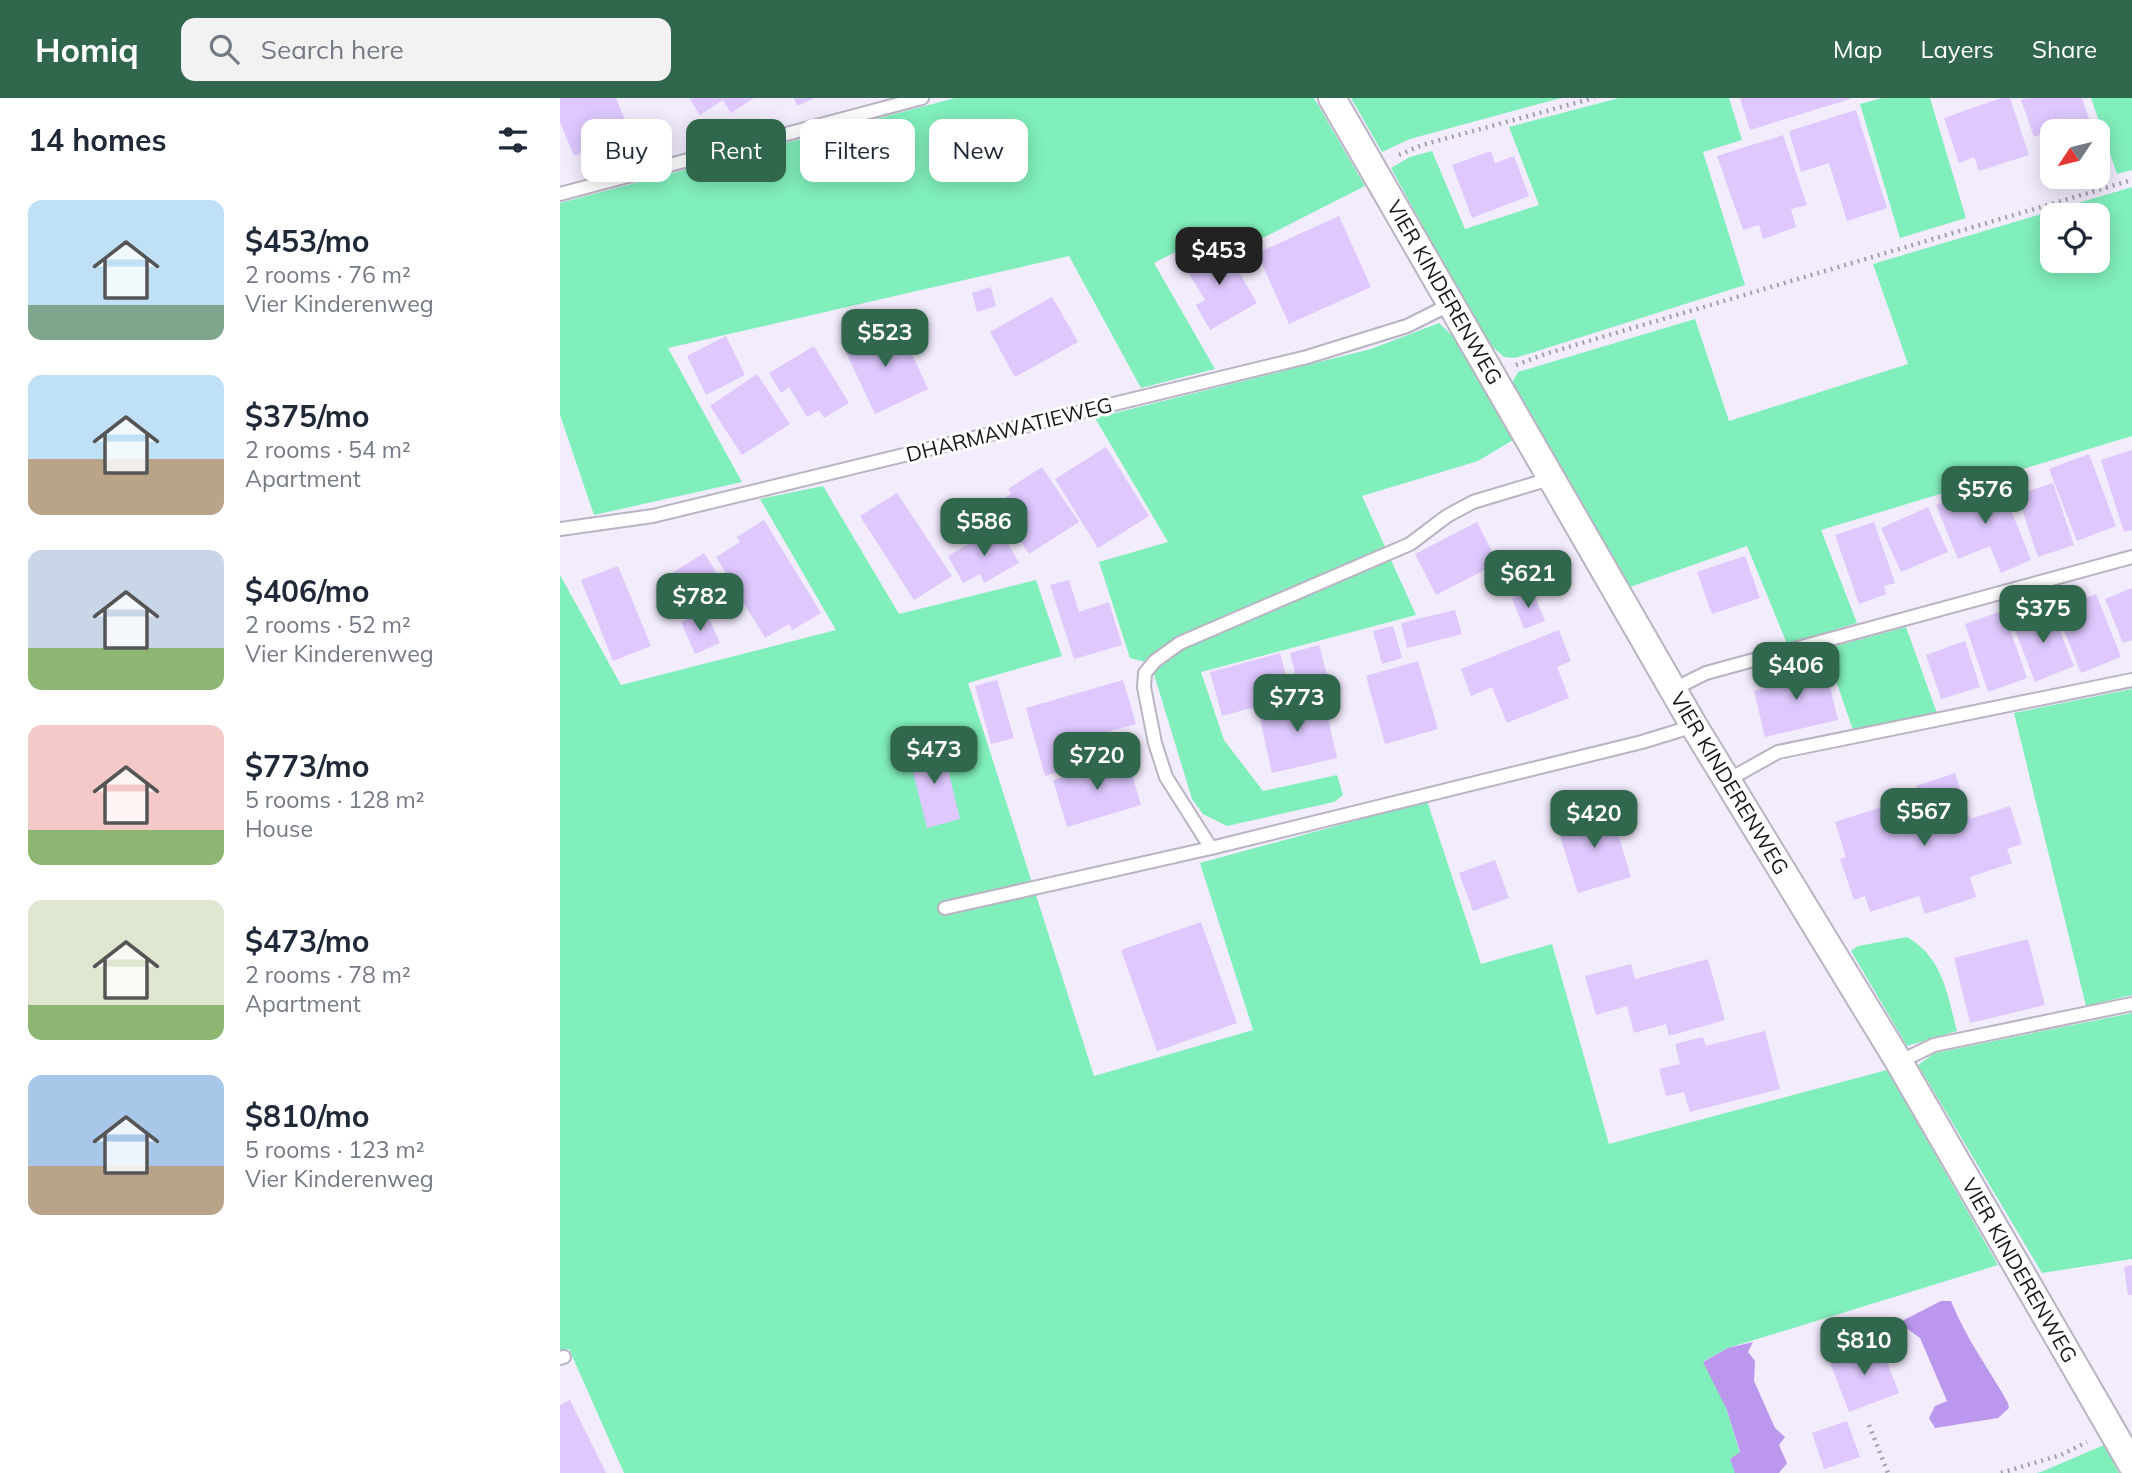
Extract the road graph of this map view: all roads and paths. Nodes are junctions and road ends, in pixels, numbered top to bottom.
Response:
1 (922, 98) edge
2 (1332, 98) edge
3 (1594, 98) edge
4 (1373, 168) junction
5 (2132, 180) edge
6 (560, 194) edge
7 (1451, 303) junction
8 (1493, 375) junction
9 (1553, 478) junction
10 (560, 529) edge
11 (2132, 556) edge
12 (2132, 680) edge
13 (1674, 689) junction
14 (1694, 726) junction
15 (1728, 780) junction
16 (1211, 848) junction
17 (945, 908) dead end
18 (2132, 1004) edge
19 (1899, 1062) junction
20 (1868, 1424) dead end
21 (2120, 1432) edge
22 (2132, 1465) edge
23 (1888, 1473) edge
24 (2001, 1473) edge

1 - 6 lane
2 - 4 street, VIER KINDERENWEG
3 - 4 path
4 - 7 street, VIER KINDERENWEG
5 - 8 path
7 - 8 street, VIER KINDERENWEG
7 - 10 lane, DHARMAWATIEWEG
8 - 9 street, VIER KINDERENWEG
9 - 13 street, VIER KINDERENWEG
9 - 16 lane
11 - 13 lane
12 - 15 lane
13 - 14 street, VIER KINDERENWEG
14 - 15 street, VIER KINDERENWEG
14 - 16 lane
15 - 19 street, VIER KINDERENWEG
16 - 17 lane
18 - 19 lane
19 - 21 street, VIER KINDERENWEG
20 - 23 path
21 - 22 street, VIER KINDERENWEG
21 - 24 path

